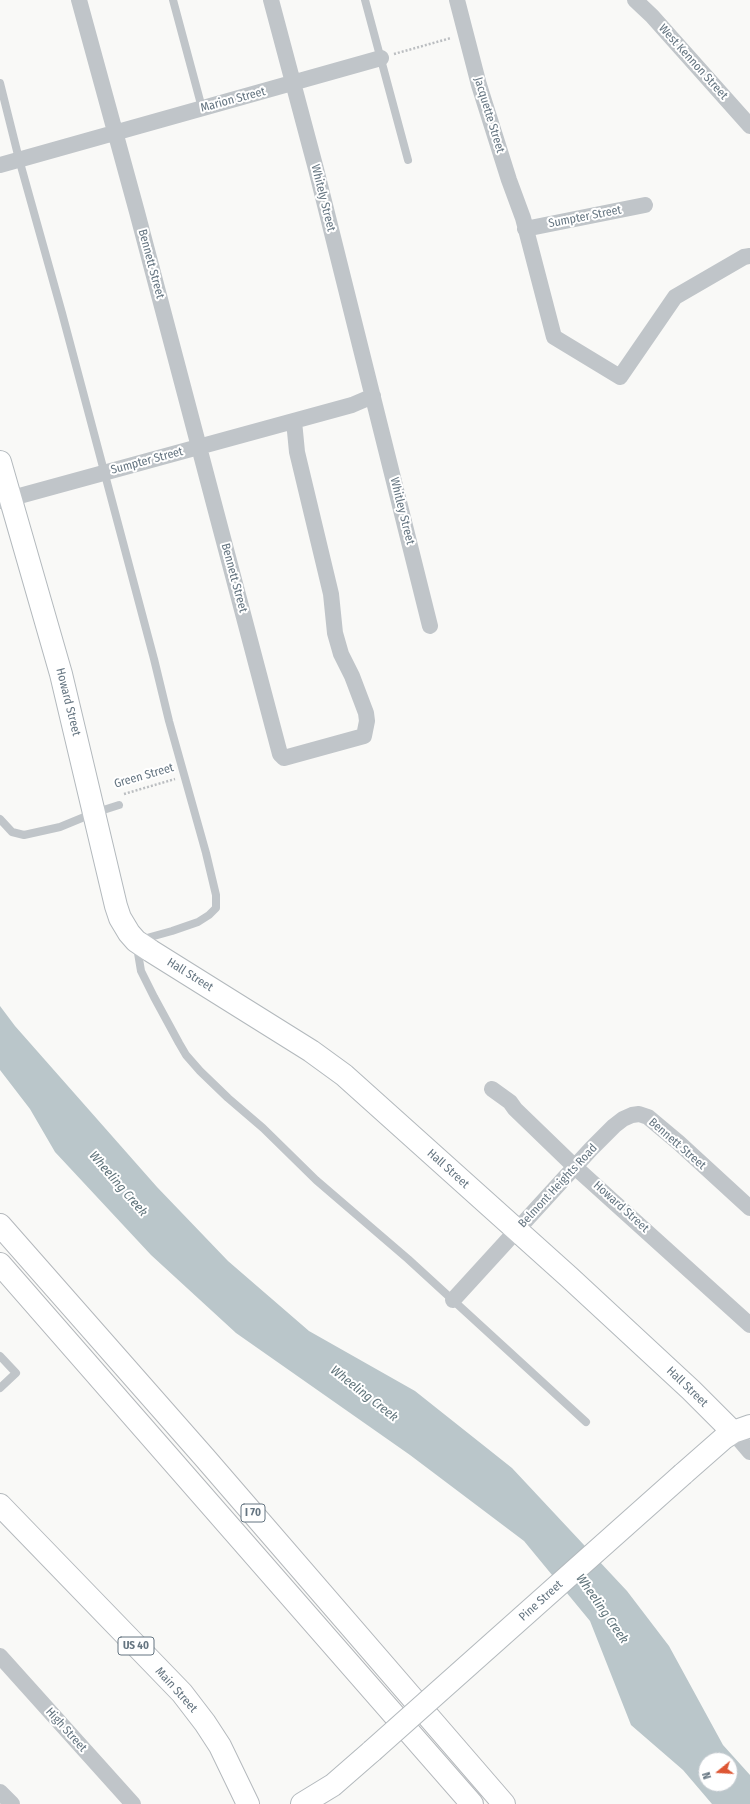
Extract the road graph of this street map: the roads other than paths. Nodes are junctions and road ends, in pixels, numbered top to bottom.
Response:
1 (79, 0) edge
2 (173, 0) edge
3 (270, 0) edge
4 (365, 0) edge
5 (458, 0) edge
6 (635, 0) edge
7 (380, 58) junction
8 (0, 83) edge
9 (293, 84) junction
10 (202, 108) junction
11 (750, 126) edge
12 (114, 132) junction
13 (19, 159) junction
14 (408, 160) dead end
15 (0, 165) edge
16 (645, 205) dead end
17 (525, 229) junction
18 (750, 256) edge
19 (373, 396) junction
20 (294, 421) junction
21 (199, 448) junction
22 (0, 462) edge
23 (104, 473) junction
24 (5, 500) edge
25 (430, 626) dead end
26 (119, 806) dead end
27 (94, 812) junction
28 (0, 819) edge
29 (136, 941) junction
30 (492, 1088) dead end
31 (600, 1141) joint
32 (575, 1167) junction
33 (750, 1208) edge
34 (0, 1224) edge
35 (517, 1231) junction
36 (0, 1264) edge
37 (453, 1300) junction
38 (750, 1325) edge
39 (0, 1356) edge
40 (0, 1388) edge
41 (586, 1422) dead end
42 (741, 1429) edge
43 (750, 1452) edge
44 (0, 1505) edge
45 (0, 1656) edge
46 (0, 1792) edge
47 (12, 1804) edge
48 (133, 1804) edge
49 (248, 1804) edge
50 (302, 1804) edge
51 (472, 1804) edge
52 (504, 1804) edge

1 - 12 street, Bennett Street
2 - 10 lane
3 - 9 street, Whitely Street
4 - 7 lane
5 - 17 street, Jacquette Street
6 - 11 street, West Kennon Street
7 - 9 street, Marion Street
7 - 14 lane
8 - 13 lane
9 - 10 street, Marion Street
9 - 19 street, Whitely Street
10 - 12 street, Marion Street
12 - 13 street, Marion Street
12 - 21 street, Bennett Street
13 - 15 street, Marion Street
13 - 23 lane
16 - 17 street, Sumpter Street
17 - 18 street
19 - 20 street, Sumpter Street
19 - 25 street, Whitley Street
20 - 21 street, Sumpter Street
20 - 21 street, Bennett Street
21 - 23 street, Sumpter Street
22 - 24 main road, Howard Street
23 - 24 street, Sumpter Street
23 - 29 lane
24 - 27 main road, Howard Street
26 - 27 lane, Green Street
27 - 28 lane, Green Street
27 - 29 main road, Howard Street
29 - 35 main road, Hall Street
29 - 37 lane
30 - 32 street, Howard Street
31 - 32 street, Belmont Heights Road
31 - 33 street, Bennett Street
32 - 35 street, Belmont Heights Road
32 - 38 street, Howard Street
34 - 52 main road, I 70
35 - 37 street, Belmont Heights Road
35 - 42 main road, Hall Street
36 - 51 main road, I 70
37 - 41 lane
39 - 40 lane
42 - 43 street
42 - 50 main road, Pine Street, bridge
44 - 49 main road, Main Street / US 40
45 - 48 street, High Street
46 - 47 street

